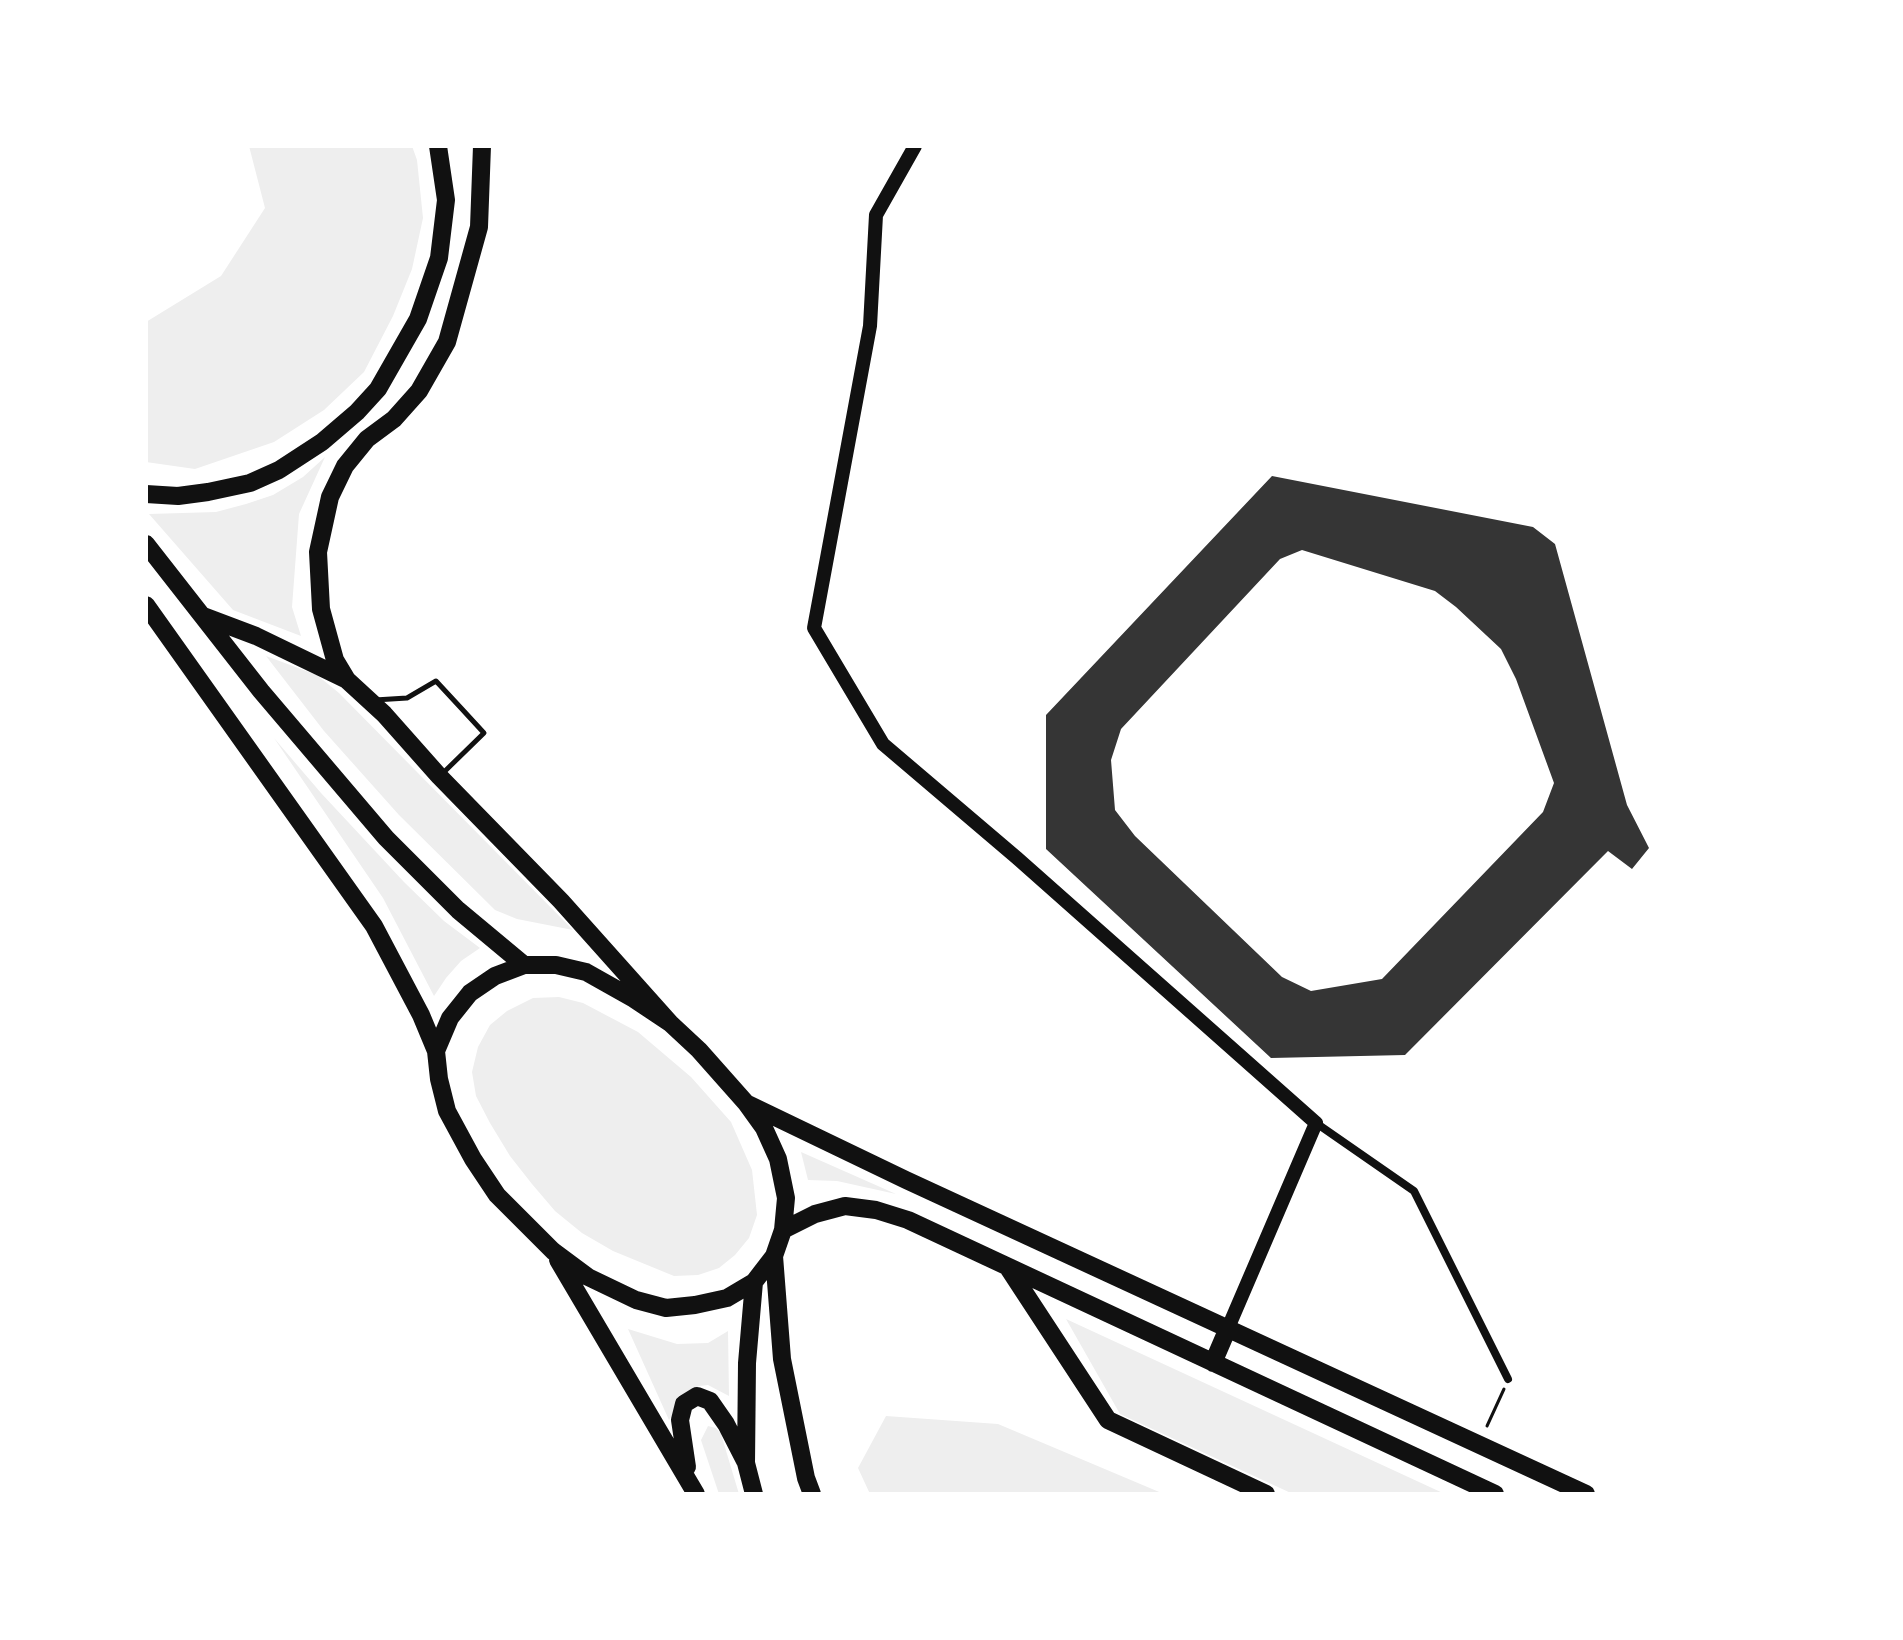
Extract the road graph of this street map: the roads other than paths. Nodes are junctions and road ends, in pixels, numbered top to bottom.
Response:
1 (438, 146) edge
2 (482, 146) edge
3 (915, 146) edge
4 (146, 494) edge
5 (146, 544) edge
6 (146, 605) edge
7 (201, 615) junction
8 (146, 618) edge
9 (164, 630) junction
10 (347, 680) junction
11 (369, 700) junction
12 (439, 776) junction
13 (524, 965) junction
14 (670, 1023) junction
15 (436, 1051) junction
16 (746, 1103) junction
17 (1316, 1123) junction
18 (783, 1230) junction
19 (553, 1251) junction
20 (774, 1256) junction
21 (1009, 1269) junction
22 (754, 1282) junction
23 (1228, 1328) junction
24 (1213, 1363) junction
25 (1508, 1379) road end
26 (746, 1463) junction
27 (692, 1487) edge
28 (754, 1494) edge
29 (812, 1494) edge
30 (1266, 1494) edge
31 (1495, 1494) edge
32 (1586, 1494) edge

1 - 4 main road
2 - 10 main road
3 - 17 street
5 - 7 main road
6 - 9 main road
7 - 10 main road
7 - 13 main road
8 - 9 main road
9 - 15 main road
10 - 11 main road
11 - 12 main road
11 - 12 lane
12 - 14 main road
13 - 14 main road
13 - 15 main road
14 - 16 main road
15 - 19 main road
16 - 18 main road
16 - 23 main road
17 - 23 street
17 - 25 street
18 - 20 main road
18 - 21 main road
19 - 22 main road
19 - 27 main road
20 - 22 main road
20 - 29 main road
21 - 24 main road
21 - 30 main road
22 - 26 main road
23 - 24 main road
23 - 32 main road
24 - 31 main road
26 - 27 main road
26 - 28 main road

